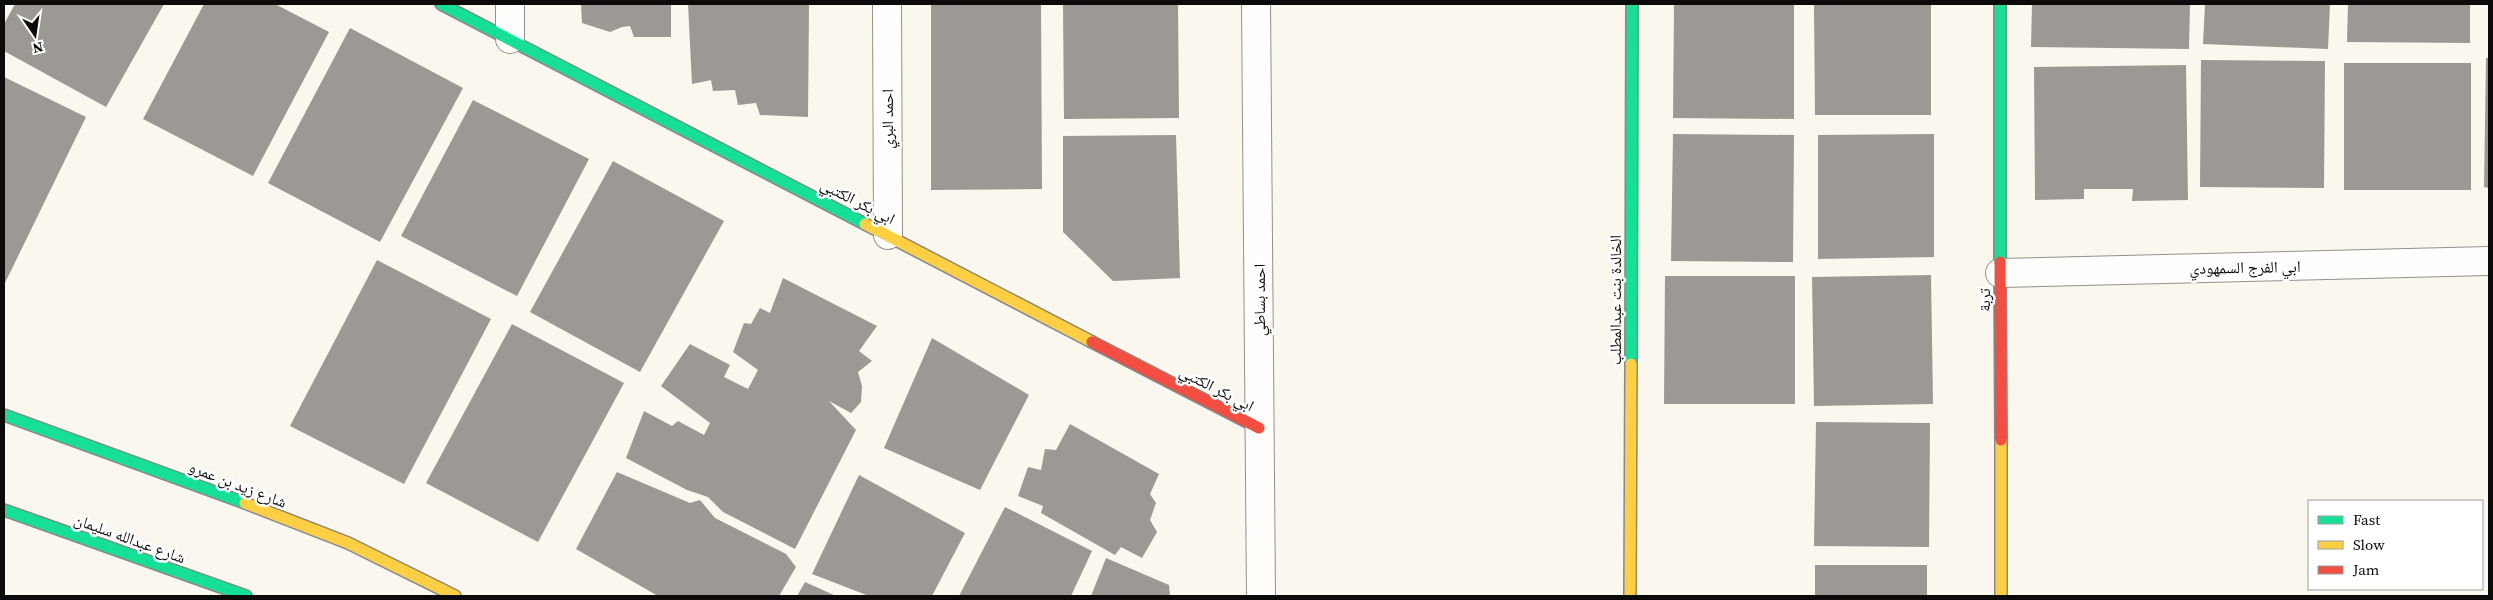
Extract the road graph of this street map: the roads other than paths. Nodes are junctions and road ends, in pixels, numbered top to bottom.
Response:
1 (441, 4) edge
2 (510, 4) edge
3 (887, 4) edge
4 (1256, 4) edge
5 (1632, 4) edge
6 (2000, 4) edge
7 (510, 39) junction
8 (888, 235) junction
9 (2489, 262) edge
10 (2000, 273) junction
11 (4, 415) edge
12 (1260, 428) junction
13 (4, 510) edge
14 (246, 596) edge
15 (455, 596) edge
16 (1260, 596) edge
17 (1630, 596) edge
18 (2001, 596) edge

1 - 7 street, ابي بكر الكتبي
2 - 7 street
3 - 8 street, احمد البري
4 - 12 street, احمد بساطي
5 - 17 street, الخالدة بنت عبدالمطلب
6 - 10 street, تربة
7 - 8 street, ابي بكر الكتبي
8 - 12 street, ابي بكر الكتبي
9 - 10 street, ابي الفرج السمهودي
10 - 18 street, تربة
11 - 15 street, شارع زيد بن عمرو
12 - 16 street, احمد بساطي
13 - 14 street, شارع عبدالله سليمان

